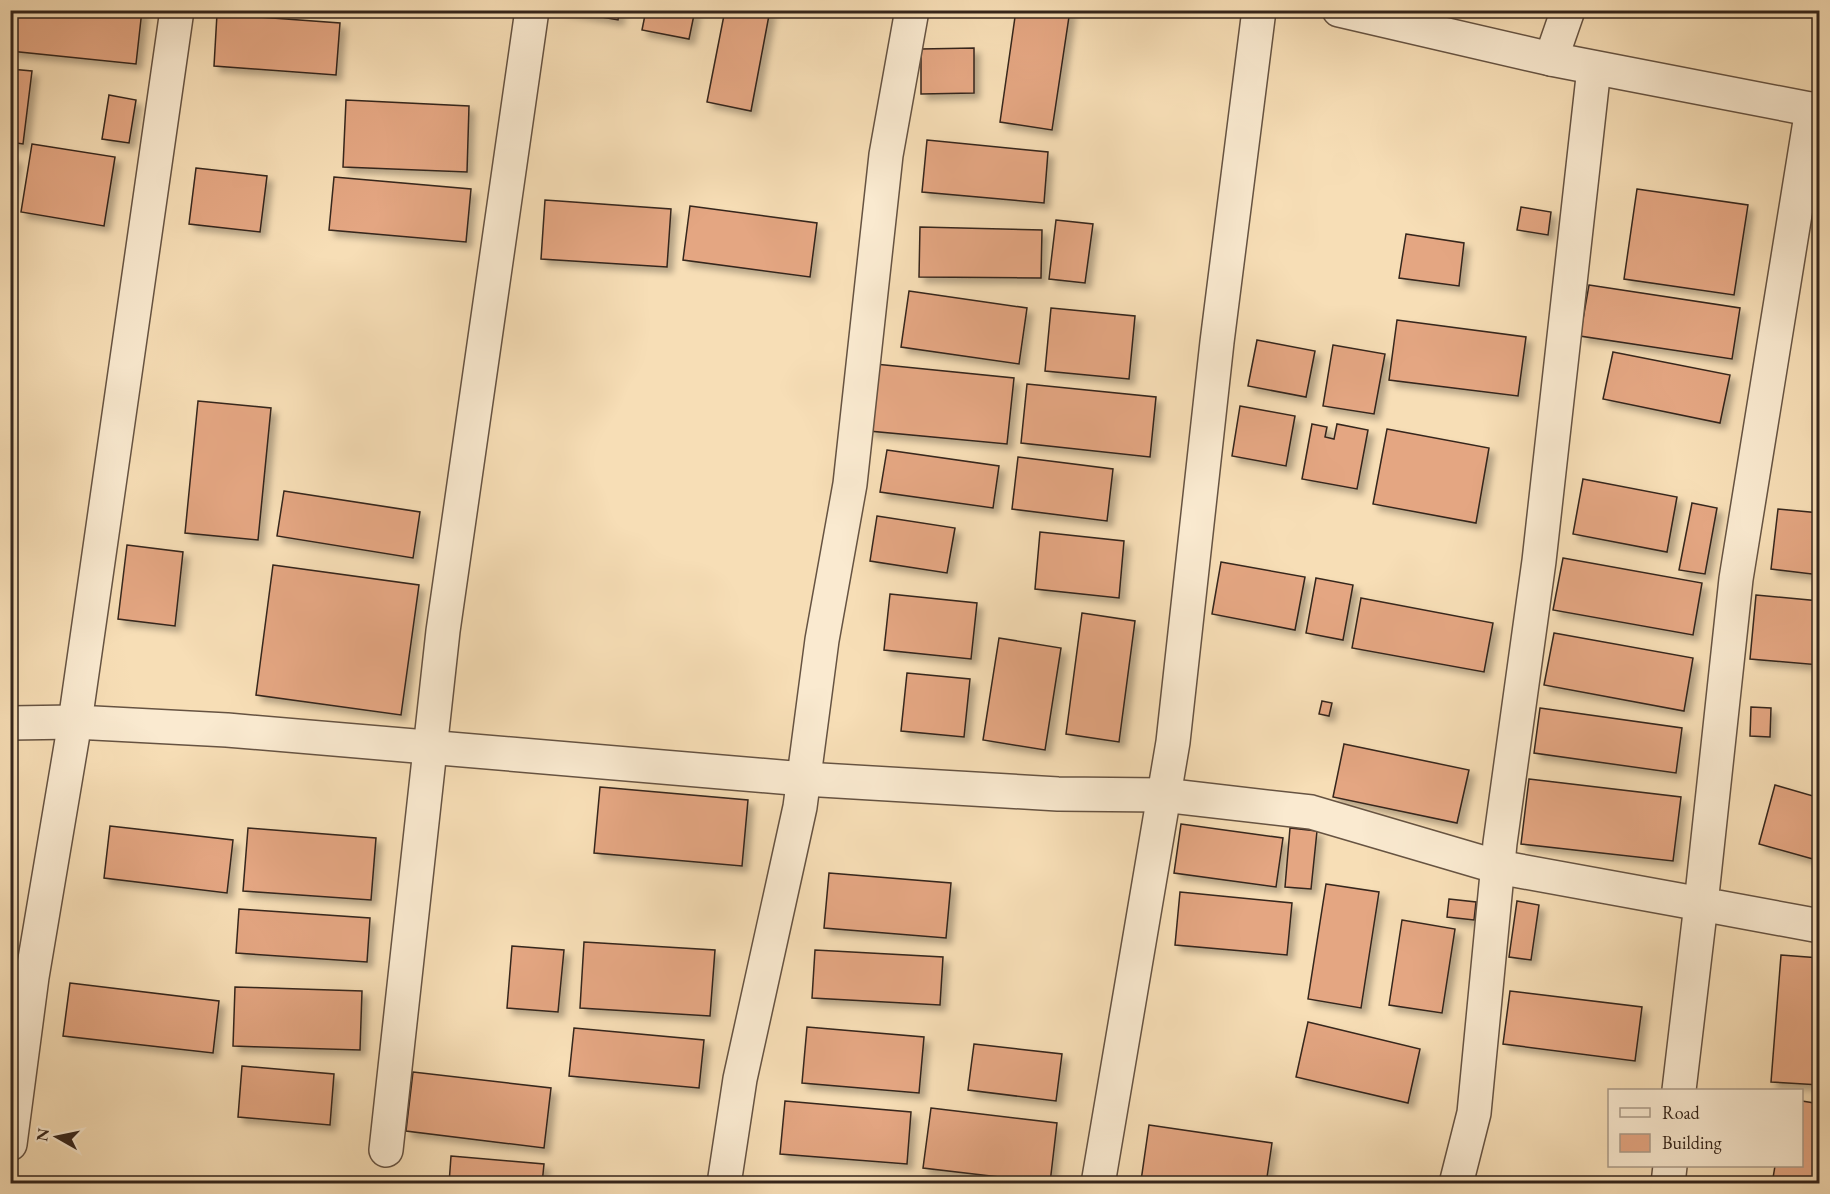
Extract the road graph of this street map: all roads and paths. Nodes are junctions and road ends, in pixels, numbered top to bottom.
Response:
1 (177, 10) edge
2 (532, 10) edge
3 (912, 10) edge
4 (1259, 10) edge
5 (1339, 10) edge
6 (1568, 10) edge
7 (1551, 59) junction
8 (1594, 68) junction
9 (1816, 110) edge
10 (75, 722) junction
11 (10, 723) edge
12 (431, 746) junction
13 (804, 779) junction
14 (1163, 795) junction
15 (1498, 867) junction
16 (1701, 904) junction
17 (1820, 926) edge
18 (1679, 1089) edge
19 (10, 1144) edge
20 (386, 1150) dead end
21 (1670, 1167) edge
22 (724, 1184) edge
23 (1098, 1184) edge
24 (1456, 1184) edge
25 (1668, 1184) edge

1 - 10 street
2 - 12 street
3 - 13 street
4 - 14 street
5 - 7 street
6 - 7 street
7 - 8 street
8 - 9 street
8 - 15 street
9 - 16 street
10 - 11 street
10 - 12 street
10 - 19 street
12 - 13 street
12 - 20 street
13 - 14 street
13 - 22 street
14 - 15 street
14 - 23 street
15 - 16 street
15 - 24 street
16 - 17 street
16 - 18 street
21 - 25 street

